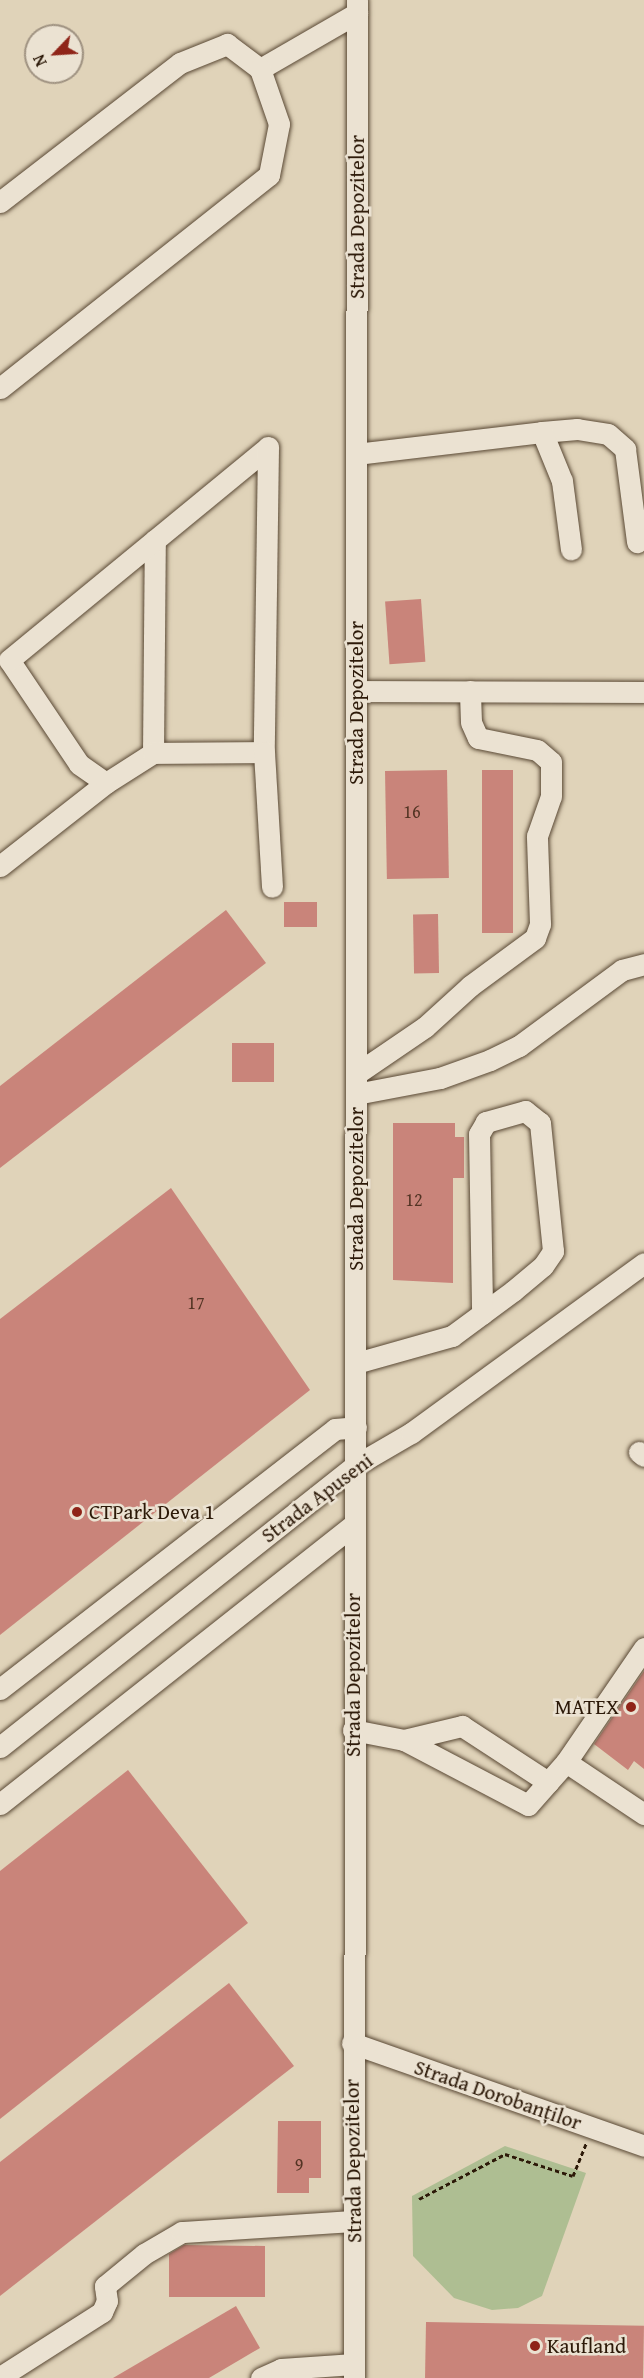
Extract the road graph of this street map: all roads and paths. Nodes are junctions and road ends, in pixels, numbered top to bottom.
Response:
1 (357, 7) edge
2 (260, 69) junction
3 (0, 202) edge
4 (0, 388) edge
5 (542, 432) junction
6 (356, 454) junction
7 (155, 540) junction
8 (637, 542) dead end
9 (571, 549) dead end
10 (5, 663) edge
11 (356, 691) junction
12 (470, 691) junction
13 (644, 692) edge
14 (264, 752) junction
15 (153, 753) junction
16 (106, 783) junction
17 (0, 866) edge
18 (272, 887) dead end
19 (644, 964) edge
20 (356, 1084) junction
21 (641, 1268) edge
22 (482, 1314) junction
23 (356, 1363) junction
24 (356, 1427) junction
25 (356, 1465) junction
26 (355, 1524) junction
27 (644, 1648) edge
28 (0, 1689) edge
29 (353, 1730) junction
30 (404, 1740) junction
31 (0, 1747) edge
32 (566, 1762) junction
33 (548, 1782) junction
34 (0, 1804) edge
35 (644, 1814) edge
36 (352, 2043) junction
37 (592, 2128) junction
38 (644, 2146) edge
39 (419, 2199) dead end
40 (354, 2221) junction
41 (354, 2371) edge
42 (0, 2378) edge
43 (261, 2378) edge

1 - 2 street
1 - 6 street, Strada Depozitelor
2 - 3 street
2 - 4 street
5 - 6 street
5 - 8 street
5 - 9 street
6 - 11 street, Strada Depozitelor
7 - 10 street
7 - 14 street
7 - 15 street
10 - 16 street
11 - 12 street
11 - 20 street, Strada Depozitelor
12 - 13 street
12 - 20 street
14 - 15 street
14 - 18 street
15 - 16 street
16 - 17 street
19 - 20 street
20 - 23 street, Strada Depozitelor
21 - 25 street, Strada Apuseni
22 - 22 street
22 - 23 street
23 - 24 street, Strada Depozitelor
24 - 25 street, Strada Depozitelor
24 - 28 street
25 - 26 street, Strada Depozitelor
25 - 31 street, Strada Apuseni
26 - 29 street, Strada Depozitelor
26 - 34 street, Strada Apuseni
27 - 32 street
29 - 30 street
29 - 36 street, Strada Depozitelor
30 - 33 street
30 - 33 street
32 - 33 street
32 - 35 street
36 - 37 street, Strada Dorobanților
36 - 40 street, Strada Depozitelor
37 - 38 street, Strada Dorobanților
37 - 39 path
40 - 41 street, Strada Depozitelor
40 - 42 street
41 - 43 street

